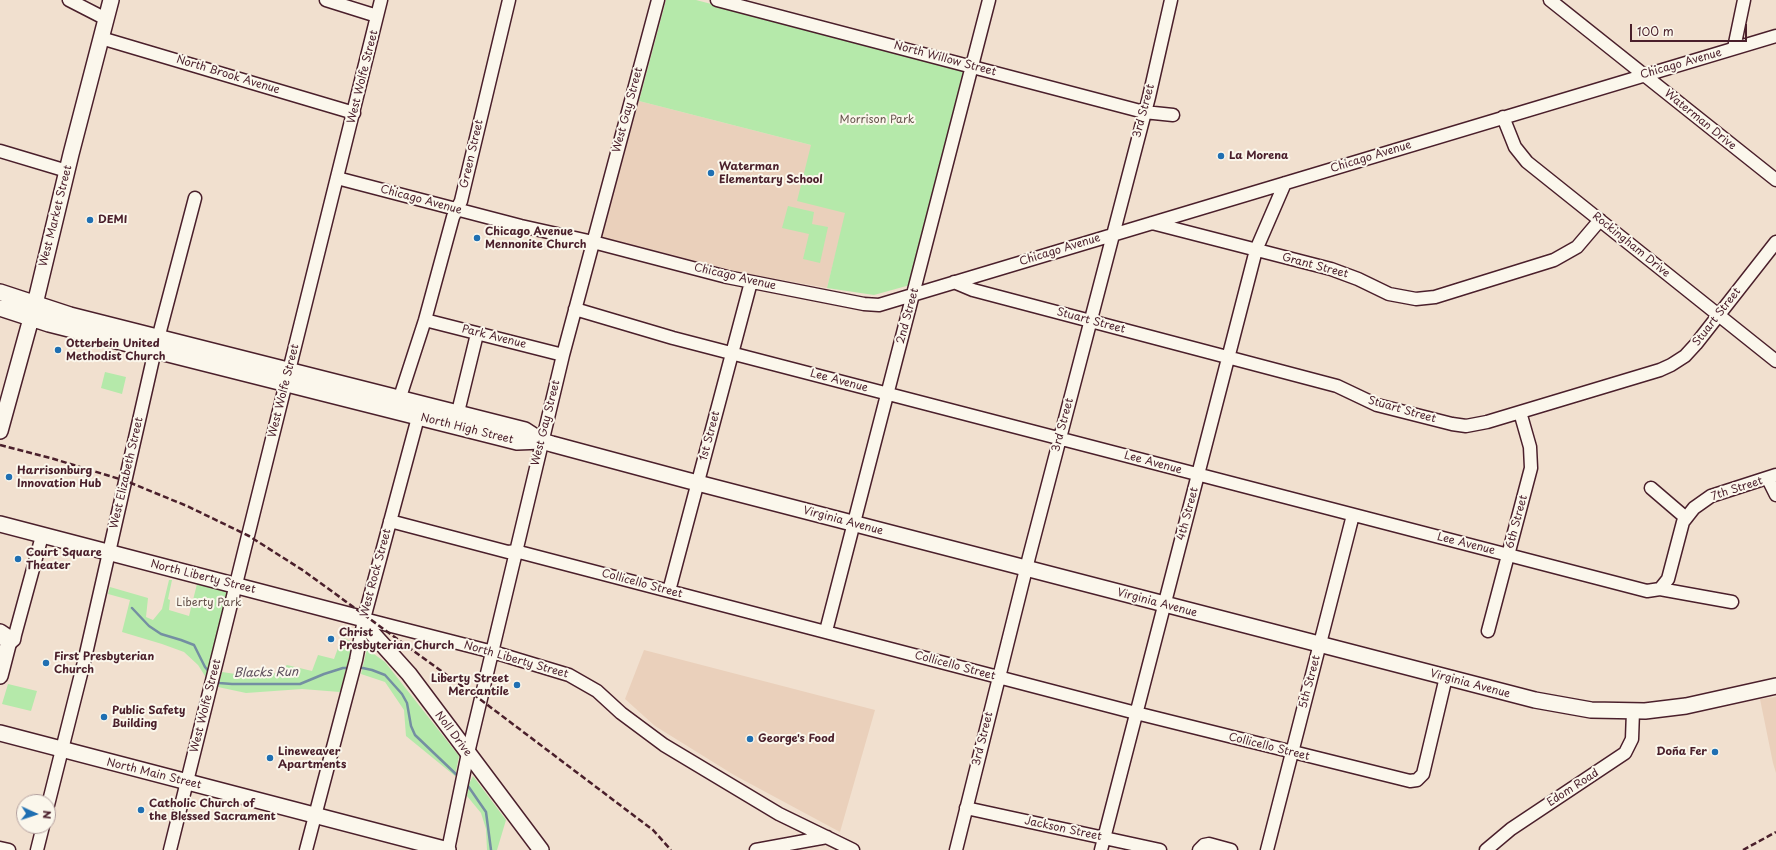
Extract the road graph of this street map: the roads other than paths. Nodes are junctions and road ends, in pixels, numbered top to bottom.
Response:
1 (69, 0) edge
2 (111, 0) edge
3 (326, 0) edge
4 (381, 0) edge
5 (509, 0) edge
6 (658, 0) edge
7 (717, 0) edge
8 (989, 0) edge
9 (1171, 0) edge
10 (1550, 0) edge
11 (1744, 0) edge
12 (377, 16) junction
13 (106, 19) junction
14 (1776, 36) edge
15 (101, 38) junction
16 (1734, 48) junction
17 (971, 67) junction
18 (1644, 75) junction
19 (1144, 112) junction
20 (354, 113) junction
21 (1173, 115) dead end
22 (1503, 117) junction
23 (0, 151) edge
24 (68, 171) junction
25 (337, 178) junction
26 (1776, 180) edge
27 (1285, 182) junction
28 (195, 198) dead end
29 (456, 210) junction
30 (1600, 220) junction
31 (1151, 223) junction
32 (1113, 234) junction
33 (593, 242) junction
34 (1776, 242) edge
35 (1256, 250) junction
36 (751, 282) junction
37 (954, 282) junction
38 (0, 292) edge
39 (914, 295) junction
40 (0, 308) edge
41 (575, 309) junction
42 (33, 311) junction
43 (1718, 315) junction
44 (425, 320) junction
45 (1090, 321) junction
46 (477, 334) junction
47 (157, 343) junction
48 (732, 353) junction
49 (563, 355) junction
50 (1228, 357) junction
51 (1776, 361) edge
52 (287, 376) junction
53 (886, 394) junction
54 (400, 397) junction
55 (420, 409) junction
56 (458, 412) junction
57 (1520, 412) junction
58 (0, 431) edge
59 (1060, 439) junction
60 (542, 441) junction
61 (1198, 474) junction
62 (1772, 477) edge
63 (698, 484) junction
64 (1651, 488) dead end
65 (1776, 495) edge
66 (1353, 515) junction
67 (1686, 518) junction
68 (390, 521) junction
69 (0, 524) edge
70 (853, 524) junction
71 (42, 536) junction
72 (516, 551) junction
73 (109, 553) junction
74 (1508, 555) junction
75 (1026, 569) junction
76 (237, 585) junction
77 (1660, 589) junction
78 (669, 591) junction
79 (1732, 602) dead end
80 (1164, 605) junction
81 (364, 619) junction
82 (826, 631) junction
83 (1488, 631) dead end
84 (0, 632) edge
85 (1319, 645) junction
86 (8, 646) junction
87 (493, 652) junction
88 (0, 676) edge
89 (998, 677) junction
90 (1446, 677) junction
91 (1776, 686) edge
92 (1633, 711) junction
93 (1136, 713) junction
94 (0, 733) edge
95 (62, 750) junction
96 (1291, 752) junction
97 (468, 753) junction
98 (187, 782) junction
99 (51, 794) edge
100 (966, 808) junction
101 (316, 815) junction
102 (41, 834) edge
103 (828, 837) junction
104 (1105, 838) junction
105 (0, 848) edge
106 (9, 850) edge
107 (37, 850) edge
108 (170, 850) edge
109 (306, 850) edge
110 (448, 850) edge
111 (541, 850) edge
112 (756, 850) edge
113 (853, 850) edge
114 (956, 850) edge
115 (1101, 850) edge
116 (1160, 850) edge
117 (1199, 850) edge
118 (1231, 850) edge
119 (1267, 850) edge
120 (1486, 850) edge

1 - 13 street
2 - 13 main road, West Market Street
3 - 12 street
4 - 12 street, West Wolfe Street
5 - 29 street, Green Street
6 - 33 street, West Gay Street
7 - 17 street, North Willow Street
8 - 17 street, 2nd Street
9 - 19 street, 3rd Street
10 - 18 street, Waterman Drive
11 - 16 street
12 - 20 street, West Wolfe Street
13 - 15 main road, West Market Street
14 - 16 street, Chicago Avenue
15 - 20 street, North Brook Avenue
15 - 24 main road, West Market Street
16 - 18 street, Chicago Avenue
17 - 19 street, North Willow Street
17 - 39 street, 2nd Street
18 - 22 street, Chicago Avenue
18 - 26 street, Waterman Drive
19 - 21 street, North Willow Street
19 - 32 street, 3rd Street
20 - 25 street, West Wolfe Street
22 - 27 street, Chicago Avenue
22 - 30 street, Rockingham Drive
23 - 24 street
24 - 42 main road, West Market Street
25 - 29 street, Chicago Avenue
25 - 52 street, West Wolfe Street
27 - 31 street, Chicago Avenue
27 - 35 street, 4th Street
28 - 47 street, West Elizabeth Street
29 - 33 street, Chicago Avenue
29 - 44 street, Green Street
30 - 35 street, Grant Street
30 - 43 street, Rockingham Drive
31 - 32 street, Chicago Avenue
31 - 35 street, Grant Street
32 - 37 street, Chicago Avenue
32 - 45 street, 3rd Street
33 - 36 street, Chicago Avenue
33 - 41 street, West Gay Street
34 - 43 street, Stuart Street
35 - 50 street, 4th Street
36 - 39 street, Chicago Avenue
36 - 48 street, 1st Street
37 - 39 street, Chicago Avenue
37 - 45 street, Stuart Street
38 - 42 main road
39 - 53 street, 2nd Street
40 - 42 main road, North High Street
41 - 48 street, Lee Avenue
41 - 49 street, West Gay Street
42 - 47 main road, North High Street
42 - 58 main road, West Market Street
43 - 51 street, Rockingham Drive
43 - 57 street, Stuart Street
44 - 46 street, Park Avenue
44 - 54 street, Green Street
45 - 50 street, Stuart Street
45 - 59 street, 3rd Street
46 - 49 street, Park Avenue
46 - 56 street
47 - 52 main road, North High Street
47 - 73 street, West Elizabeth Street
48 - 53 street, Lee Avenue
48 - 63 street, 1st Street
49 - 60 street, West Gay Street
50 - 57 street, Stuart Street
50 - 61 street, 4th Street
52 - 54 main road, North High Street
52 - 55 main road, North High Street
52 - 76 street, West Wolfe Street
53 - 59 street, Lee Avenue
53 - 70 street, 2nd Street
54 - 55 main road, North High Street
55 - 56 main road, North High Street
55 - 60 main road, North High Street
55 - 68 street, West Rock Street
56 - 60 main road, North High Street
57 - 74 street, 6th Street
59 - 61 street, Lee Avenue
59 - 75 street, 3rd Street
60 - 63 main road, Virginia Avenue
60 - 72 street, West Gay Street
61 - 66 street, Lee Avenue
61 - 80 street, 4th Street
62 - 65 street
62 - 67 street, 7th Street
63 - 70 main road, Virginia Avenue
63 - 78 street, 1st Street
64 - 67 street
66 - 74 street, Lee Avenue
66 - 85 street, 5th Street
67 - 77 street, 7th Street
68 - 72 street, Collicello Street
68 - 81 street, West Rock Street
69 - 71 main road, North Liberty Street
70 - 75 main road, Virginia Avenue
70 - 82 street, 2nd Street
71 - 73 main road, North Liberty Street
71 - 86 street
72 - 78 street, Collicello Street
72 - 87 street, West Gay Street
73 - 76 main road, North Liberty Street
73 - 95 street, West Elizabeth Street
74 - 77 street, Lee Avenue
74 - 83 street, 6th Street
75 - 80 main road, Virginia Avenue
75 - 89 street, 3rd Street
76 - 81 main road, North Liberty Street
76 - 98 street, West Wolfe Street
77 - 79 street, Lee Avenue
78 - 82 street, Collicello Street
80 - 85 main road, Virginia Avenue
80 - 93 street, 4th Street
81 - 87 street, North Liberty Street
81 - 97 main road, Noll Drive
81 - 101 street, West Rock Street
82 - 89 street, Collicello Street
84 - 86 main road
85 - 90 main road, Virginia Avenue
85 - 96 street, 5th Street
86 - 88 main road
87 - 97 street, West Gay Street
87 - 103 street, North Liberty Street
89 - 93 street, Collicello Street
89 - 100 street, 3rd Street
90 - 92 main road, Virginia Avenue
90 - 96 street, Collicello Street
91 - 92 main road, Virginia Avenue
92 - 120 street, Edom Road
93 - 96 street, Collicello Street
93 - 104 street, 4th Street
94 - 95 main road, North Main Street
95 - 98 main road, North Main Street
95 - 99 street, West Elizabeth Street
96 - 119 street, 5th Street
97 - 110 street, West Gay Street
97 - 111 main road, Noll Drive
98 - 101 main road, North Main Street
98 - 108 street, West Wolfe Street
100 - 104 street, Jackson Street
100 - 114 street, 3rd Street
101 - 109 street, West Rock Street
101 - 110 main road, North Main Street
102 - 107 street
103 - 112 street
103 - 113 street, North Liberty Street
104 - 115 street, 4th Street
104 - 116 street, Jackson Street
105 - 106 street
117 - 118 street

